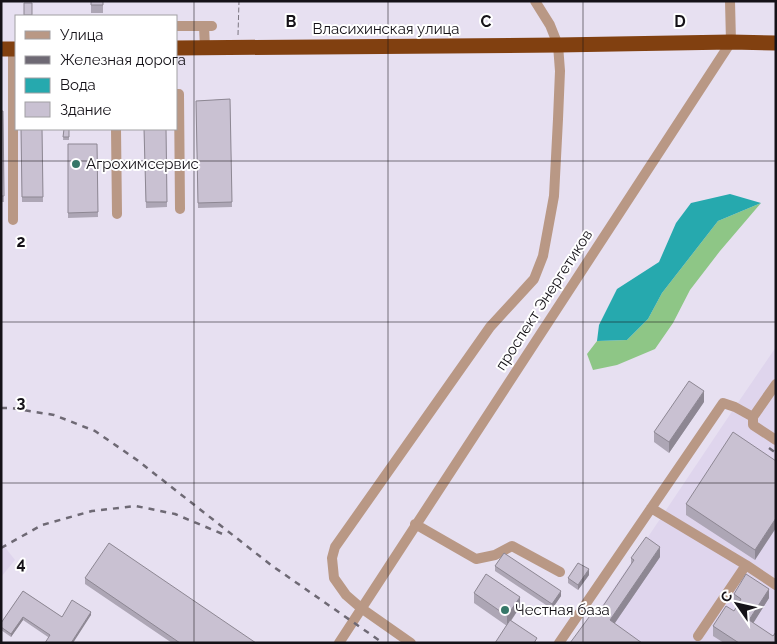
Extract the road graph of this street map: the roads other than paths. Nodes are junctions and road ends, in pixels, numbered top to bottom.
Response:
1 (535, 1) edge
2 (730, 1) edge
3 (178, 26) edge
4 (730, 42) junction
5 (776, 43) edge
6 (558, 45) junction
7 (178, 48) edge
8 (205, 48) junction
9 (10, 49) edge
10 (178, 94) edge
11 (116, 130) edge
12 (180, 209) dead end
13 (117, 214) dead end
14 (13, 220) dead end
15 (776, 384) edge
16 (753, 416) junction
17 (776, 440) edge
18 (651, 508) junction
19 (416, 524) junction
20 (746, 565) junction
21 (560, 572) dead end
22 (776, 585) edge
23 (361, 608) junction
24 (698, 636) dead end
25 (339, 643) edge
26 (411, 643) edge
27 (559, 643) edge

1 - 6 street
2 - 4 street
3 - 8 street
4 - 5 highway, Власихинская улица
4 - 6 highway, Власихинская улица
4 - 19 street, проспект Энергетиков
6 - 8 highway, Власихинская улица
6 - 23 street
7 - 8 highway, Власихинская улица
9 - 14 street
10 - 12 street
11 - 13 street
15 - 16 street
16 - 17 street
16 - 18 street
18 - 20 street
18 - 27 street
19 - 21 street
19 - 23 street, проспект Энергетиков
20 - 22 street
20 - 24 street
23 - 25 street, проспект Энергетиков
23 - 26 street

